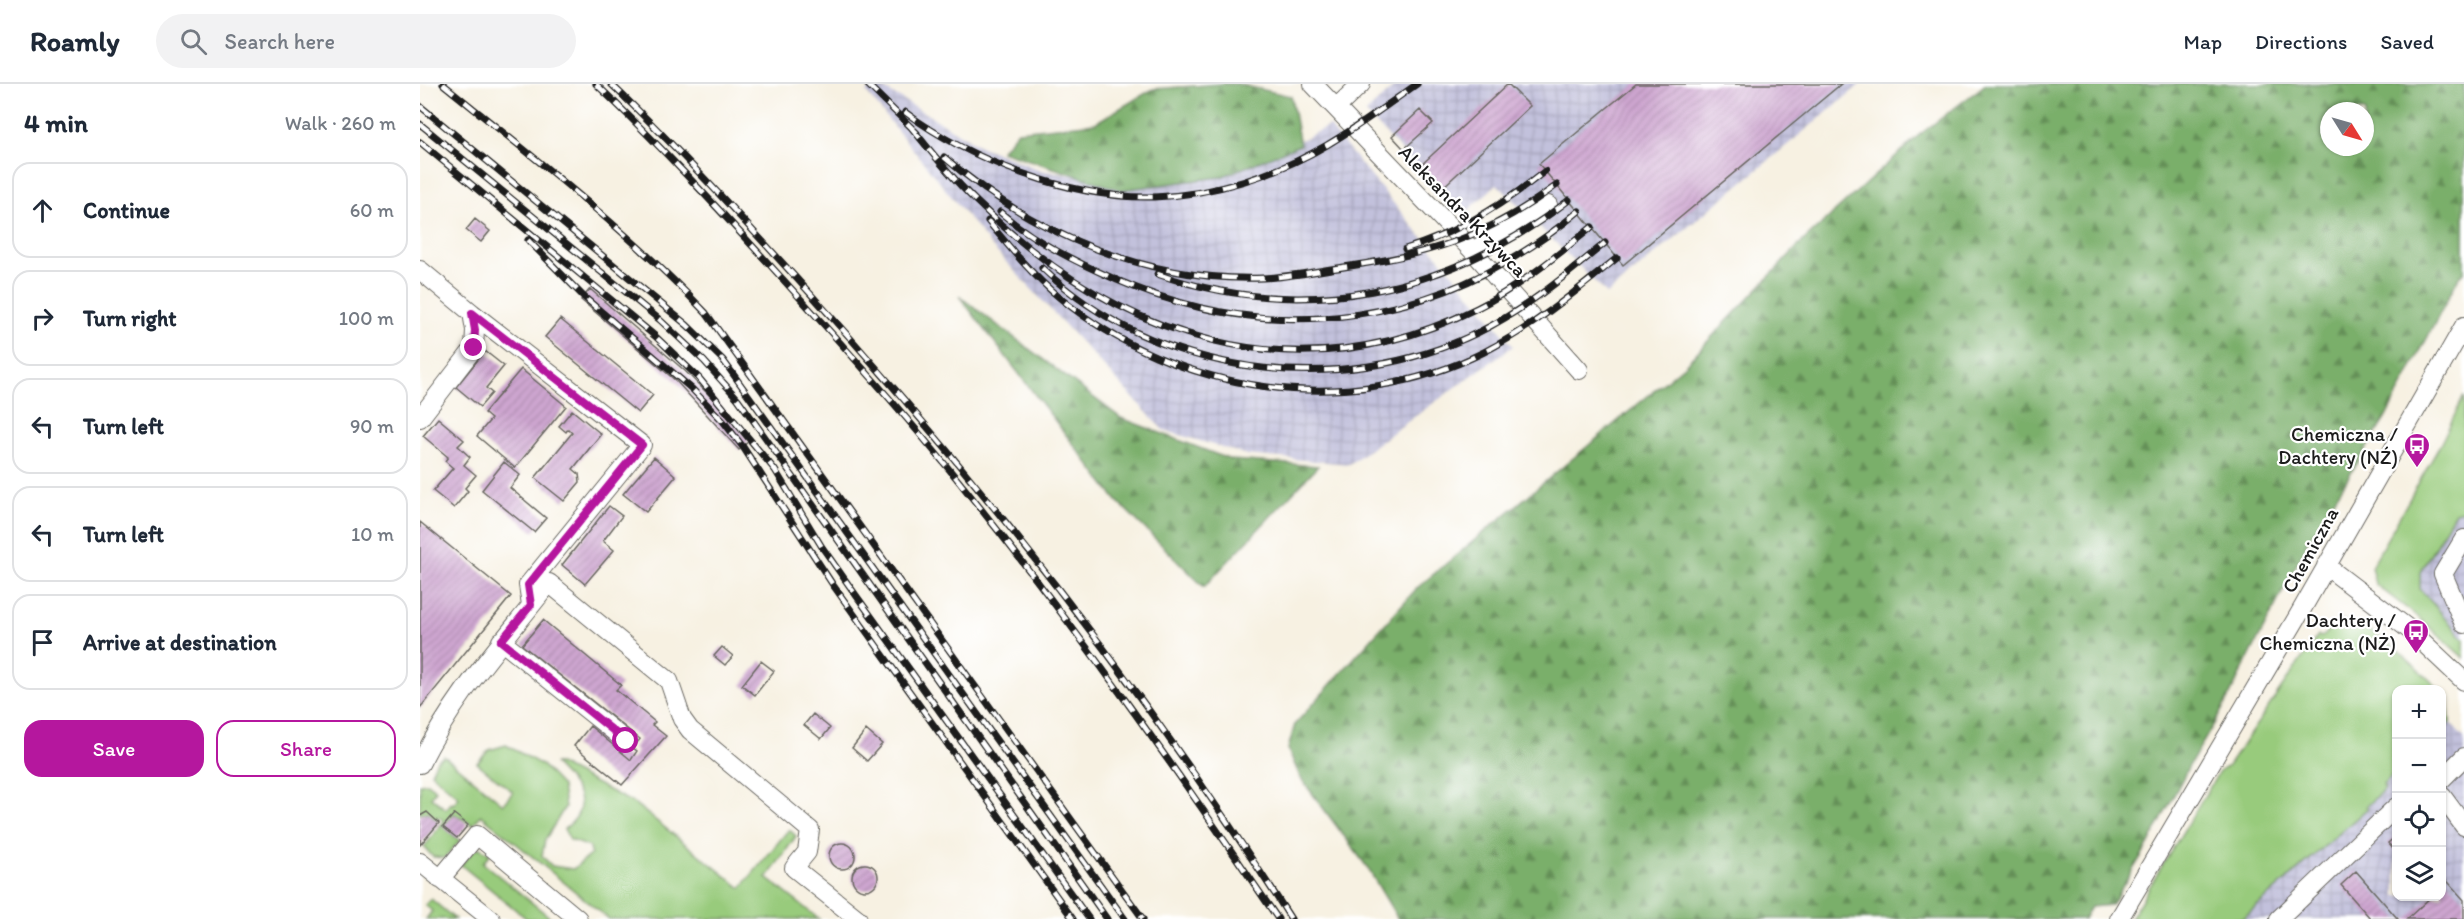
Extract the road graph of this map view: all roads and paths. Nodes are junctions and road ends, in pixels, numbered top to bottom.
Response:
1 (1313, 84) edge
2 (1361, 84) edge
3 (1335, 108) junction
4 (1548, 205) dead end
5 (1473, 251) junction
6 (420, 270) edge
7 (472, 313) junction
8 (2464, 326) edge
9 (1580, 370) dead end
10 (420, 418) edge
11 (2464, 539) edge
12 (2326, 566) junction
13 (531, 605) junction
14 (2464, 624) edge
15 (501, 641) junction
16 (2464, 681) edge
17 (626, 741) dead end
18 (2464, 757) edge
19 (420, 764) edge
20 (2446, 775) edge
21 (2446, 801) edge
22 (2392, 812) edge
23 (2464, 826) edge
24 (420, 862) edge
25 (440, 879) junction
26 (491, 919) edge
27 (578, 919) edge
28 (858, 919) edge
29 (2119, 919) edge
30 (2279, 919) edge

1 - 3 street, Aleksandra Krzywca
2 - 3 street
3 - 5 street, Aleksandra Krzywca
4 - 5 street
5 - 9 street, Aleksandra Krzywca
6 - 7 street
7 - 10 street
7 - 13 street
8 - 12 street, Chemiczna
11 - 14 street
12 - 16 street
12 - 29 street, Chemiczna
13 - 15 street
13 - 28 street
15 - 17 street
15 - 19 street
18 - 20 street
21 - 23 street
22 - 30 street
24 - 25 street
25 - 26 street
25 - 27 street

